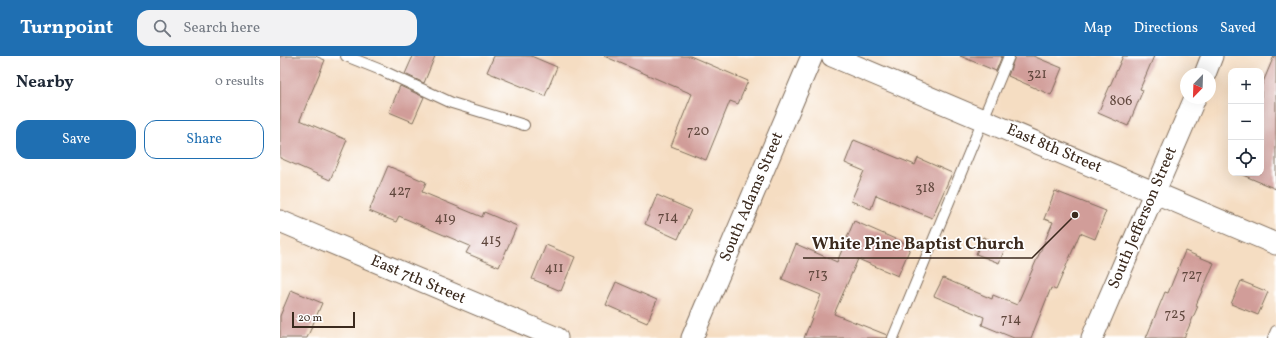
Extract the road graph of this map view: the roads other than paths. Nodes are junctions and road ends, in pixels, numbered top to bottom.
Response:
1 (346, 56) edge
2 (812, 56) edge
3 (832, 56) edge
4 (1009, 56) edge
5 (1212, 56) edge
6 (1207, 68) edge
7 (1192, 104) edge
8 (983, 119) junction
9 (524, 125) dead end
10 (1154, 192) junction
11 (280, 221) edge
12 (1276, 244) edge
13 (1276, 331) edge
14 (557, 338) edge
15 (692, 338) edge
16 (893, 338) edge
17 (1092, 338) edge
18 (1273, 338) edge

1 - 9 lane
2 - 15 street, South Adams Street
3 - 8 street, East 8th Street
4 - 8 lane
5 - 6 street
7 - 10 street, South Jefferson Street
8 - 10 street, East 8th Street
8 - 16 lane
10 - 12 street, East 8th Street
10 - 17 street, South Jefferson Street
11 - 14 street, East 7th Street
13 - 18 lane

